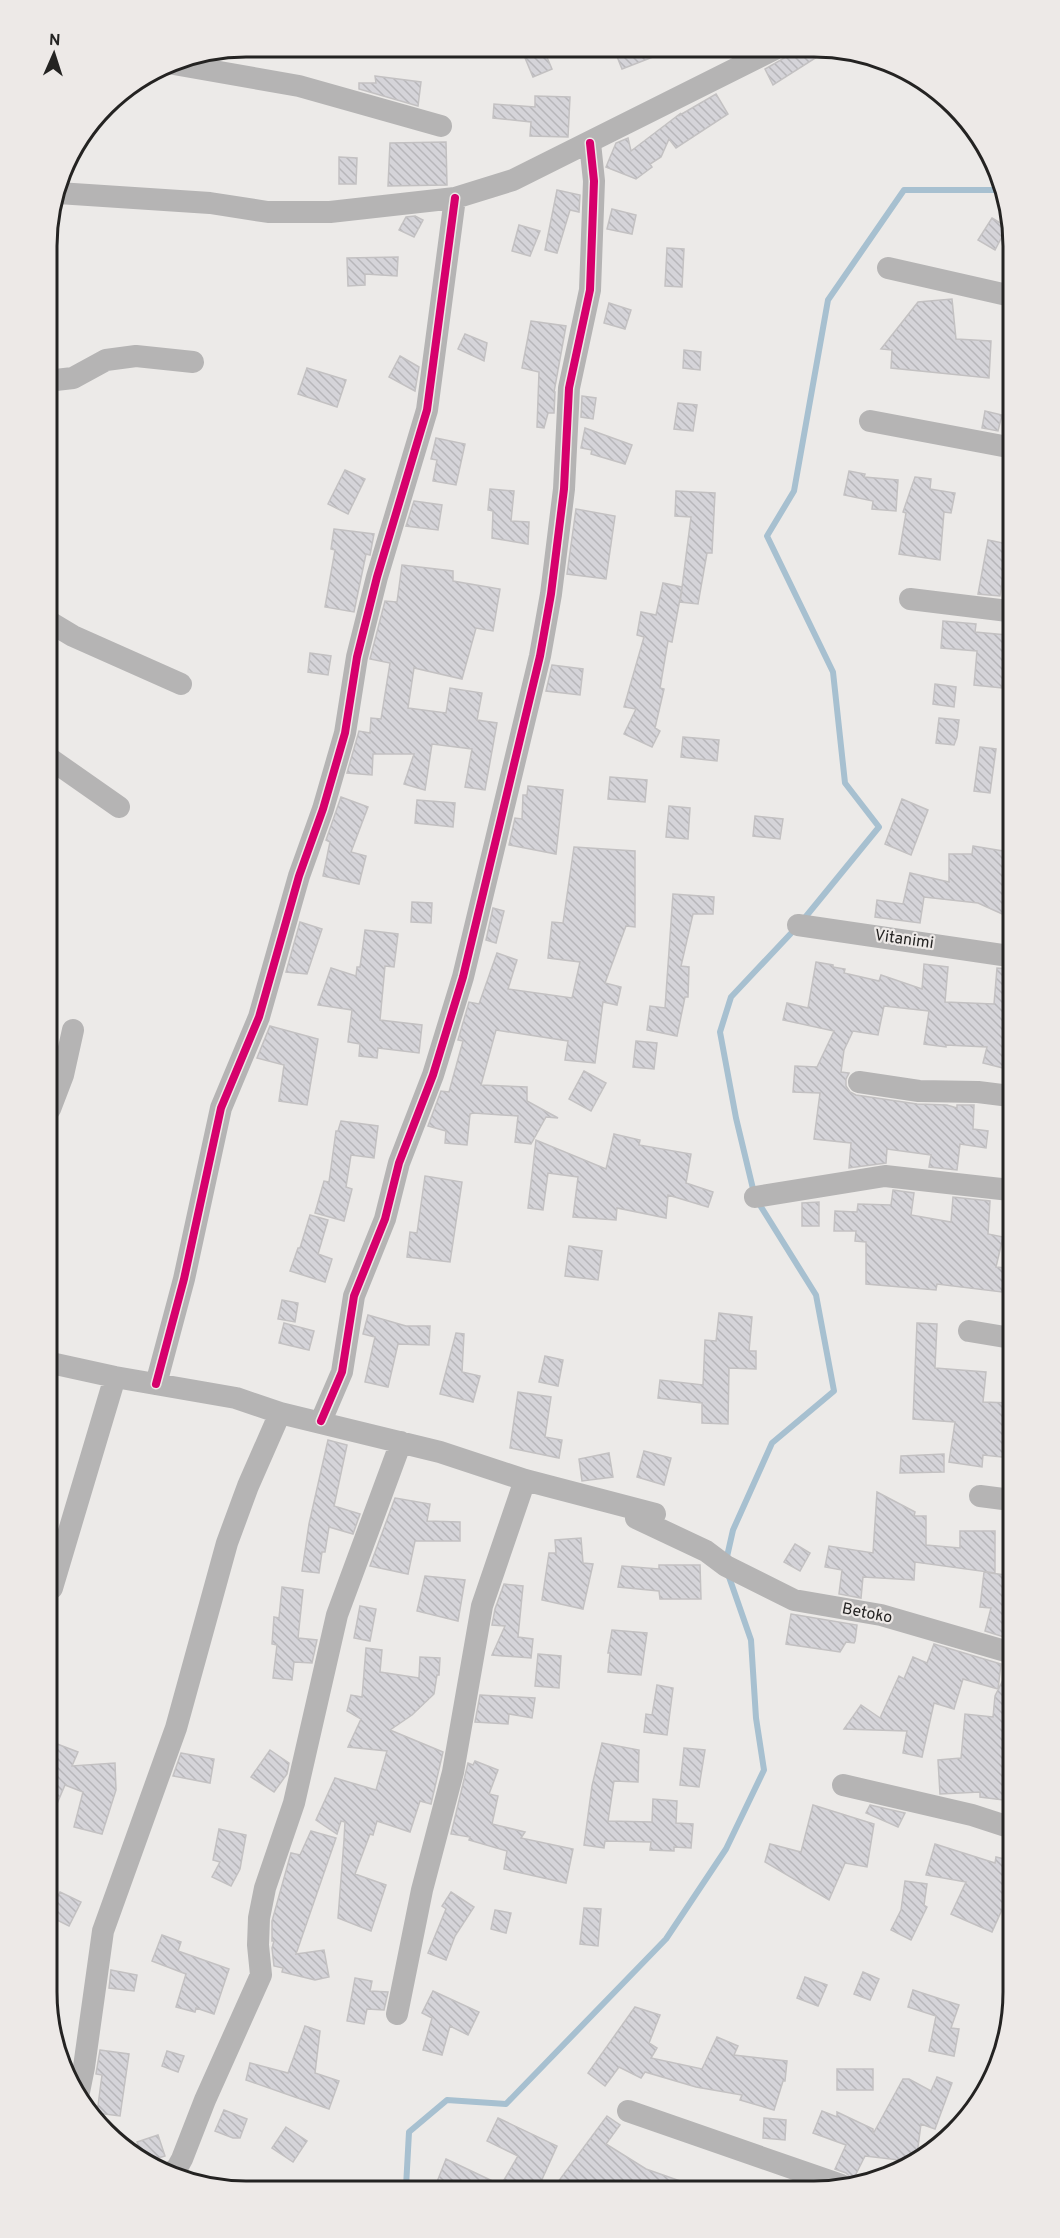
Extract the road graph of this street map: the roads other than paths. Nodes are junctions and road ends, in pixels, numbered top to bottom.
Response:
1 (759, 57) edge
2 (187, 66) edge
3 (441, 126) dead end
4 (590, 143) junction
5 (64, 193) edge
6 (455, 198) junction
7 (888, 268) dead end
8 (1003, 294) edge
9 (193, 362) dead end
10 (57, 380) edge
11 (870, 421) dead end
12 (1003, 446) edge
13 (910, 599) dead end
14 (1003, 610) edge
15 (57, 626) edge
16 (181, 684) dead end
17 (57, 764) edge
18 (119, 807) dead end
19 (798, 925) dead end
20 (1003, 955) edge
21 (73, 1030) dead end
22 (859, 1083) dead end
23 (57, 1091) edge
24 (1003, 1095) edge
25 (1003, 1189) edge
26 (755, 1197) dead end
27 (969, 1331) dead end
28 (1003, 1337) edge
29 (57, 1364) edge
30 (115, 1377) junction
31 (156, 1384) junction
32 (280, 1413) junction
33 (321, 1421) junction
34 (401, 1442) junction
35 (525, 1480) junction
36 (980, 1496) dead end
37 (1003, 1499) edge
38 (57, 1571) edge
39 (1003, 1650) edge
40 (843, 1785) dead end
41 (1003, 1825) edge
42 (397, 2014) dead end
43 (81, 2083) edge
44 (628, 2111) dead end
45 (177, 2167) edge
46 (826, 2180) edge

1 - 4 street
2 - 3 street
4 - 6 street
4 - 33 street
5 - 6 street
6 - 31 street
7 - 8 street
9 - 10 street
11 - 12 street
13 - 14 street
15 - 16 street
17 - 18 street
19 - 20 street, Vitanimi
21 - 23 street
22 - 24 street
25 - 26 street
27 - 28 street
29 - 30 street
30 - 31 street
30 - 38 street
31 - 32 street
32 - 33 street
32 - 43 street
33 - 34 street
34 - 35 street
34 - 45 street
35 - 39 street, Betoko
35 - 42 street
36 - 37 street
40 - 41 street
44 - 46 street

